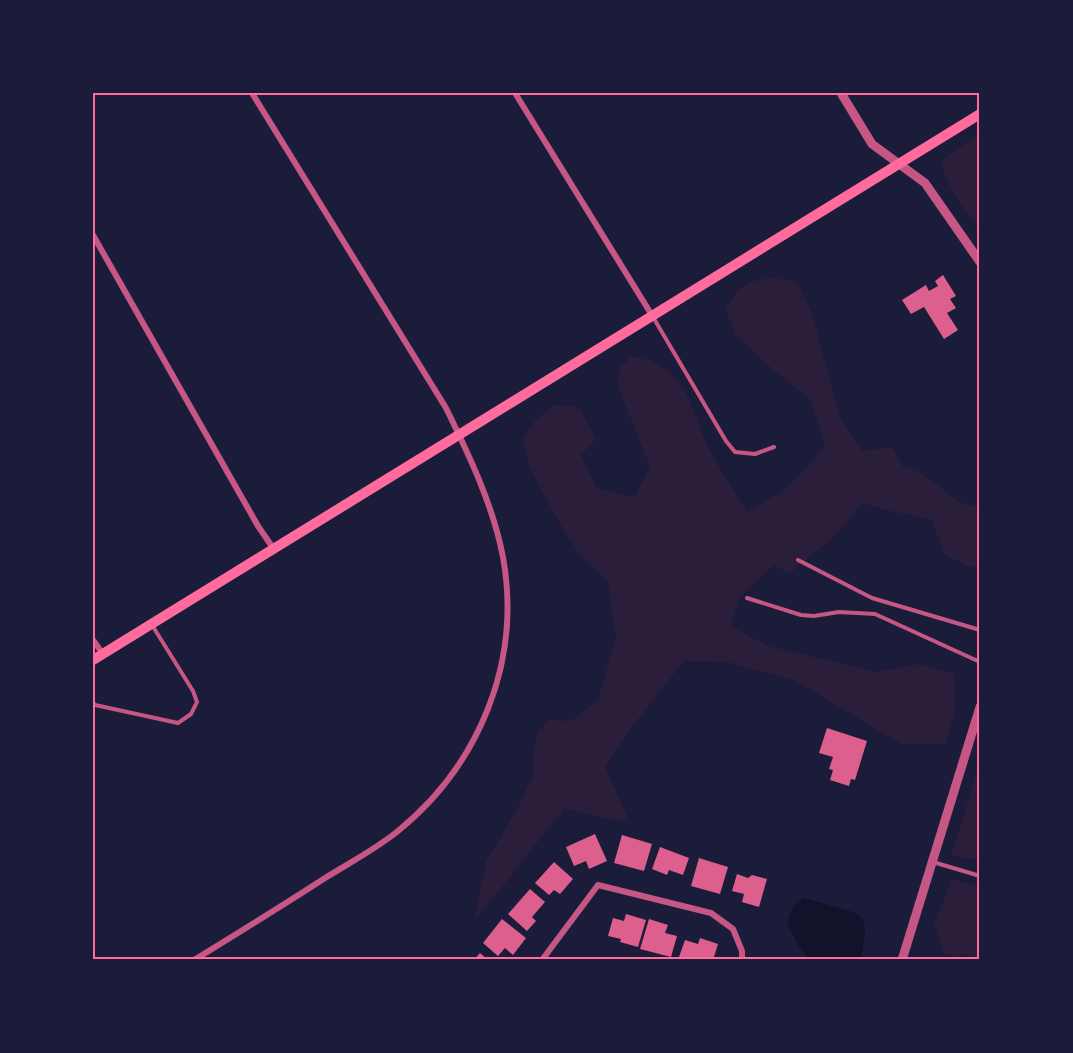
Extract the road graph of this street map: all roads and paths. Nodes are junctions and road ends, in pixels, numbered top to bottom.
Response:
1 (252, 93) edge
2 (515, 93) edge
3 (841, 93) edge
4 (980, 114) edge
5 (900, 163) junction
6 (93, 235) edge
7 (980, 262) edge
8 (653, 316) junction
9 (459, 434) junction
10 (774, 447) dead end
11 (273, 548) junction
12 (798, 560) dead end
13 (747, 598) dead end
14 (151, 624) junction
15 (980, 630) edge
16 (93, 640) edge
17 (98, 657) edge
18 (980, 662) edge
19 (93, 703) edge
20 (980, 707) edge
21 (932, 862) junction
22 (980, 876) edge
23 (194, 960) edge
24 (542, 960) edge
25 (742, 960) edge
26 (902, 960) edge

1 - 9 street
2 - 8 street
3 - 5 street
4 - 5 main road
5 - 7 street
5 - 8 main road
6 - 11 street
8 - 9 main road
8 - 10 lane
9 - 11 main road
9 - 23 street
11 - 14 main road
12 - 15 lane
13 - 18 lane
14 - 17 main road
14 - 19 lane
16 - 17 street
20 - 21 street
21 - 22 lane
21 - 26 street
24 - 25 street

